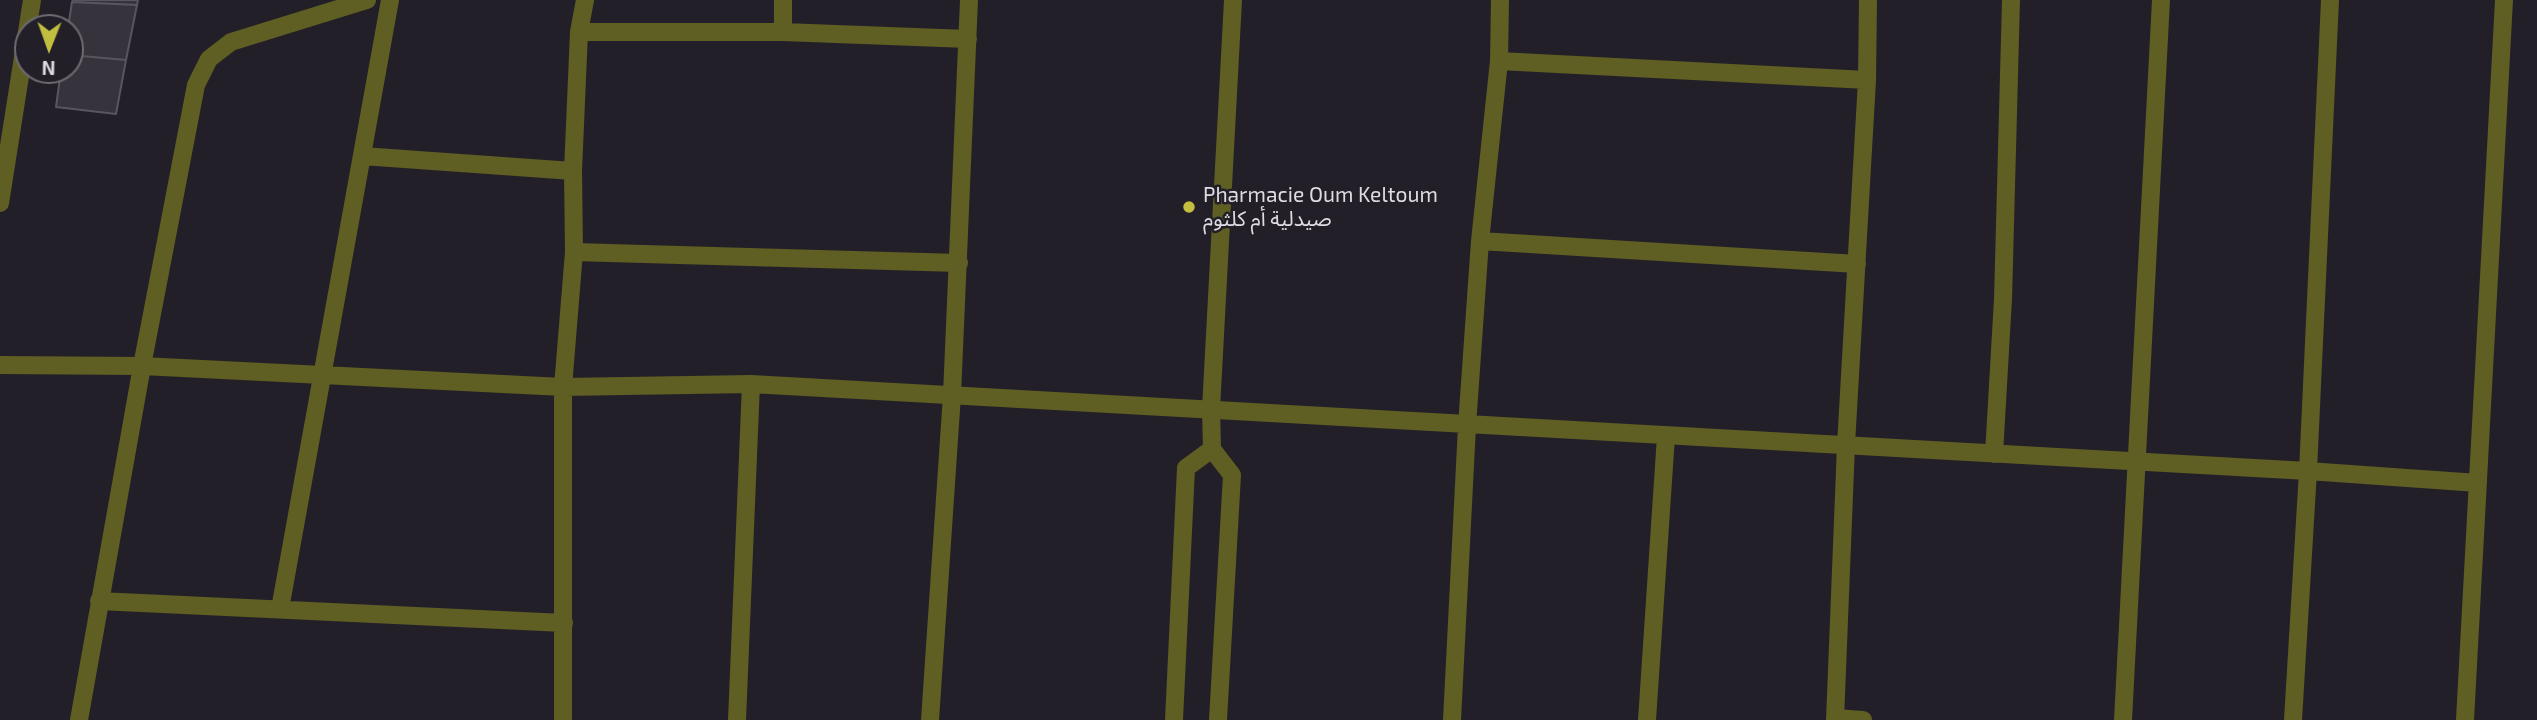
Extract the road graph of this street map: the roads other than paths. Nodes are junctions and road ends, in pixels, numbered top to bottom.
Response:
1 (32, 0) edge
2 (368, 0) edge
3 (390, 0) edge
4 (585, 0) edge
5 (783, 0) edge
6 (969, 0) edge
7 (1233, 0) edge
8 (1500, 0) edge
9 (1868, 0) edge
10 (2011, 0) edge
11 (2161, 0) edge
12 (2330, 0) edge
13 (2504, 0) edge
14 (579, 32) junction
15 (783, 32) junction
16 (968, 39) junction
17 (1499, 61) junction
18 (1867, 80) junction
19 (362, 156) junction
20 (573, 171) junction
21 (0, 204) edge
22 (1480, 241) junction
23 (573, 252) junction
24 (959, 263) junction
25 (1857, 264) junction
26 (0, 365) edge
27 (142, 366) junction
28 (322, 375) junction
29 (751, 384) junction
30 (563, 387) junction
31 (952, 395) junction
32 (1211, 409) junction
33 (1467, 426) junction
34 (1666, 436) junction
35 (1846, 445) junction
36 (1212, 449) junction
37 (1994, 454) junction
38 (2138, 463) junction
39 (2308, 471) junction
40 (2478, 483) junction
41 (99, 601) junction
42 (280, 609) junction
43 (564, 623) junction
44 (1835, 719) edge
45 (79, 720) edge
46 (563, 720) edge
47 (737, 720) edge
48 (930, 720) edge
49 (1174, 720) edge
50 (1218, 720) edge
51 (1452, 720) edge
52 (1647, 720) edge
53 (1863, 720) edge
54 (2123, 720) edge
55 (2293, 720) edge
56 (2465, 720) edge

1 - 21 street
2 - 27 street
3 - 19 street
4 - 14 street
5 - 15 street
6 - 16 street
7 - 32 street
8 - 17 street
9 - 18 street
10 - 37 street
11 - 38 street
12 - 39 street
13 - 40 street
14 - 15 street
14 - 20 street
15 - 16 street
16 - 24 street
17 - 18 street
17 - 22 street
18 - 25 street
19 - 20 street
19 - 28 street
20 - 23 street
22 - 25 street
22 - 33 street
23 - 24 street
23 - 30 street
24 - 31 street
25 - 35 street
26 - 27 street
27 - 28 street
27 - 41 street
28 - 30 street
28 - 42 street
29 - 30 street
29 - 31 street
29 - 47 street
30 - 43 street
31 - 32 street
31 - 48 street
32 - 33 street
32 - 36 street
33 - 34 street
33 - 51 street
34 - 35 street
34 - 52 street
35 - 37 street
35 - 44 street
36 - 49 street
36 - 50 street
37 - 38 street
38 - 39 street
38 - 54 street
39 - 40 street
39 - 55 street
40 - 56 street
41 - 42 street
41 - 45 street
42 - 43 street
43 - 46 street
44 - 53 street

